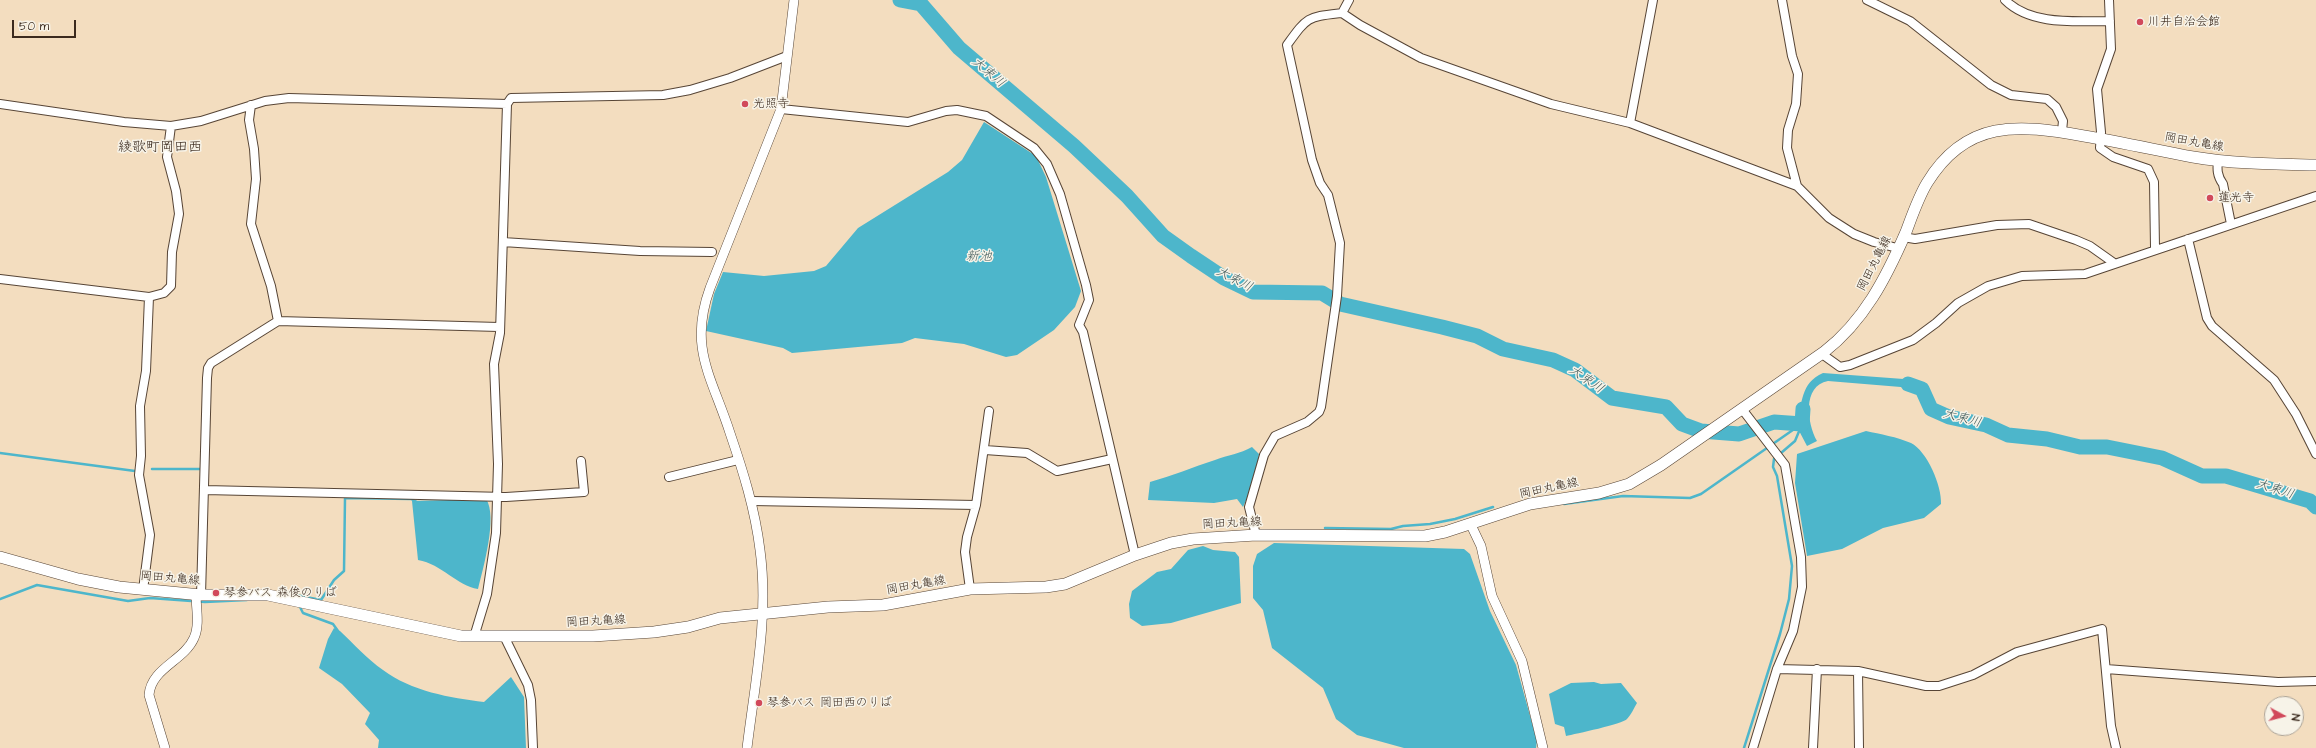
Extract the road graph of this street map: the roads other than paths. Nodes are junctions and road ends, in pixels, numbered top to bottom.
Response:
1 (794, 0) edge
2 (1338, 0) edge
3 (1653, 0) edge
4 (1782, 0) edge
5 (1867, 0) edge
6 (2005, 0) edge
7 (2110, 0) edge
8 (1348, 2) edge
9 (1342, 13) junction
10 (2110, 21) junction
11 (787, 56) junction
12 (507, 104) junction
13 (251, 105) junction
14 (0, 106) edge
15 (781, 109) junction
16 (1630, 123) junction
17 (171, 126) junction
18 (2062, 131) junction
19 (2100, 139) junction
20 (2218, 160) junction
21 (2316, 165) edge
22 (1797, 186) junction
23 (2316, 196) edge
24 (2232, 224) junction
25 (1903, 237) junction
26 (2188, 238) junction
27 (503, 242) junction
28 (1897, 248) junction
29 (2155, 248) junction
30 (712, 252) dead end
31 (2114, 263) junction
32 (0, 279) edge
33 (149, 298) junction
34 (278, 321) junction
35 (499, 327) junction
36 (1822, 354) junction
37 (1742, 409) junction
38 (989, 411) dead end
39 (985, 450) junction
40 (2316, 454) edge
41 (1112, 459) junction
42 (738, 460) junction
43 (581, 461) dead end
44 (669, 477) dead end
45 (205, 490) junction
46 (497, 496) junction
47 (752, 501) junction
48 (976, 505) junction
49 (1472, 525) junction
50 (1256, 535) junction
51 (1135, 555) junction
52 (0, 557) edge
53 (970, 589) junction
54 (143, 590) junction
55 (197, 598) junction
56 (764, 614) junction
57 (474, 636) junction
58 (504, 638) junction
59 (1777, 669) junction
60 (1817, 669) junction
61 (2106, 669) junction
62 (1858, 671) junction
63 (2316, 681) edge
64 (165, 748) edge
65 (533, 748) edge
66 (748, 748) edge
67 (1543, 748) edge
68 (1753, 748) edge
69 (1813, 748) edge
70 (1860, 748) edge
71 (2116, 748) edge

1 - 11 street
2 - 8 street
3 - 16 street
4 - 22 street
5 - 18 street
6 - 10 street
7 - 10 street
8 - 9 street
9 - 16 street
9 - 50 street
10 - 19 street
11 - 12 street
11 - 15 street
12 - 13 street
12 - 27 street
13 - 17 street
13 - 34 street
14 - 17 street
15 - 41 street
15 - 42 street
16 - 22 street
17 - 33 street
18 - 19 main road, 岡田丸亀線
18 - 25 main road, 岡田丸亀線
19 - 20 main road, 岡田丸亀線
19 - 29 street
20 - 21 main road, 岡田丸亀線
20 - 24 street
22 - 28 street
23 - 24 street
24 - 26 street
25 - 28 main road, 岡田丸亀線
25 - 31 street
26 - 29 street
26 - 40 street
27 - 30 street
27 - 35 street
28 - 36 main road, 岡田丸亀線
29 - 31 street
31 - 36 street
32 - 33 street
33 - 54 street
34 - 35 street
34 - 45 street
35 - 46 street
36 - 37 main road, 岡田丸亀線
37 - 49 main road, 岡田丸亀線
37 - 59 street
38 - 39 street
39 - 41 street
39 - 48 street
41 - 51 street
42 - 44 street
42 - 47 street
43 - 46 street
45 - 46 street
45 - 55 street
46 - 57 street
47 - 48 street
47 - 56 street
48 - 53 street
49 - 50 main road, 岡田丸亀線
49 - 67 street
50 - 51 main road, 岡田丸亀線
51 - 53 main road, 岡田丸亀線
52 - 54 main road, 岡田丸亀線
53 - 56 main road, 岡田丸亀線
54 - 55 main road, 岡田丸亀線
55 - 57 main road, 岡田丸亀線
55 - 64 street
56 - 58 main road, 岡田丸亀線
56 - 66 street
57 - 58 main road, 岡田丸亀線
58 - 65 street
59 - 60 street
59 - 68 street
60 - 62 street
60 - 69 street
61 - 62 street
61 - 63 street
61 - 71 street
62 - 70 street

